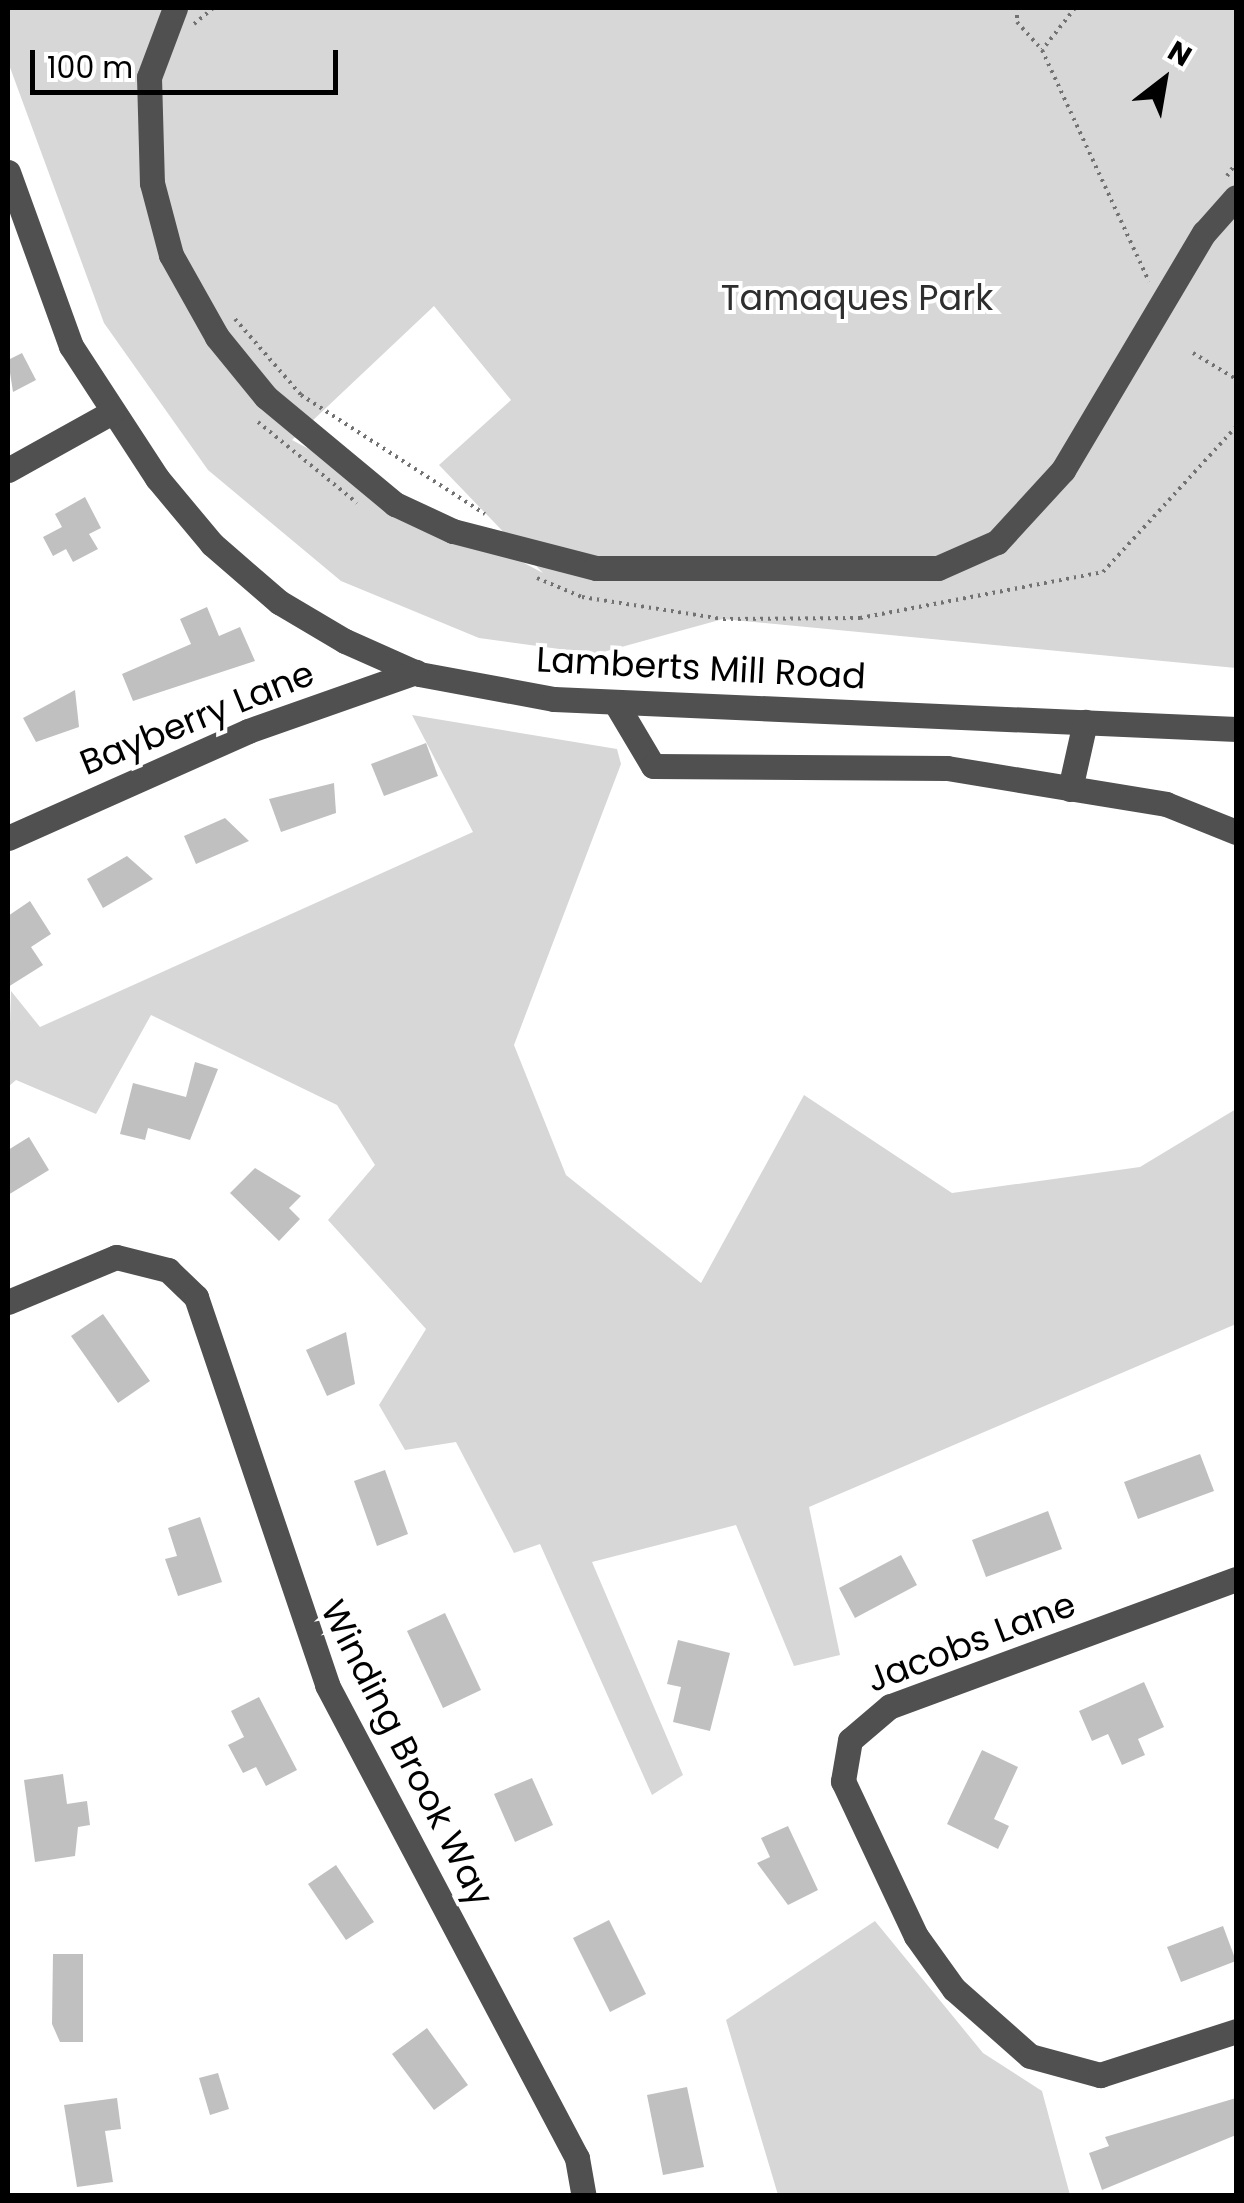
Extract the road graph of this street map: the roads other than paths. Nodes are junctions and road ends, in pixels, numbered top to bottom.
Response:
1 (175, 8) edge
2 (8, 172) edge
3 (1226, 194) edge
4 (112, 412) junction
5 (8, 470) edge
6 (416, 672) junction
7 (615, 702) junction
8 (1086, 722) junction
9 (1236, 729) edge
10 (1070, 788) junction
11 (1236, 832) edge
12 (8, 838) edge
13 (8, 1302) edge
14 (1236, 1580) edge
15 (1236, 2030) edge
16 (584, 2196) edge

1 - 3 street
2 - 4 street, Lamberts Mill Road
4 - 5 street
4 - 6 street, Lamberts Mill Road
6 - 7 street, Lamberts Mill Road
6 - 12 street, Bayberry Lane
7 - 8 street, Lamberts Mill Road
7 - 10 street
8 - 9 street, Lamberts Mill Road
8 - 10 street
10 - 11 street
13 - 16 street, Winding Brook Way
14 - 15 street, Jacobs Lane

